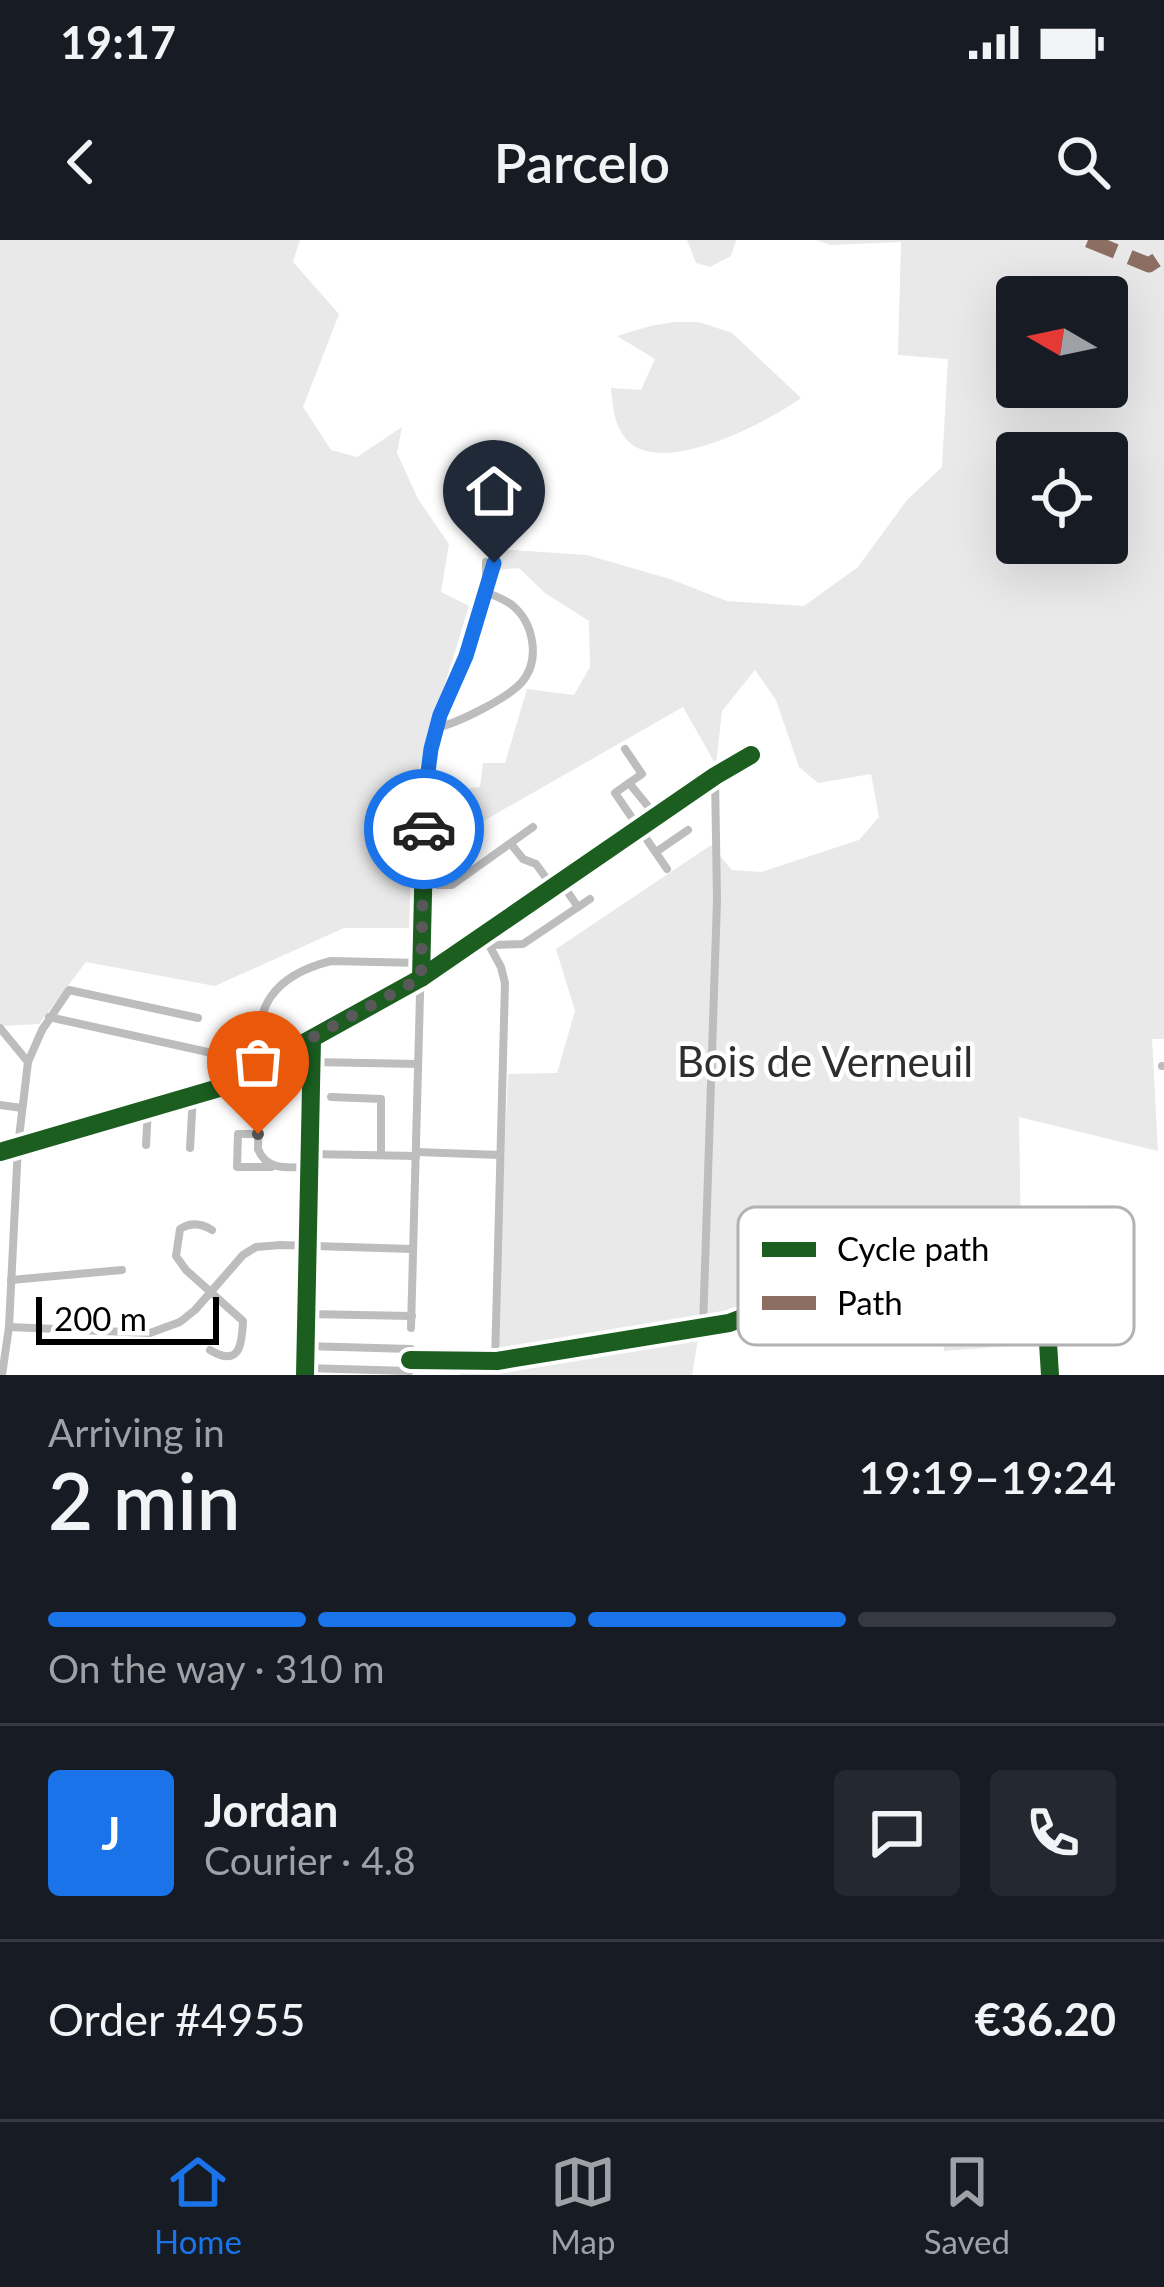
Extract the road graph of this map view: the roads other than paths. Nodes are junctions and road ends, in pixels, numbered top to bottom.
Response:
1 (490, 562) dead end
2 (486, 592) junction
3 (436, 728) junction
4 (625, 749) dead end
5 (751, 755) dead end
6 (716, 776) junction
7 (629, 783) junction
8 (656, 816) junction
9 (533, 827) dead end
10 (639, 828) junction
11 (688, 830) dead end
12 (625, 837) dead end
13 (512, 844) junction
14 (614, 845) dead end
15 (656, 852) junction
16 (668, 869) dead end
17 (556, 884) junction
18 (423, 885) junction
19 (590, 899) dead end
20 (578, 907) junction
21 (483, 934) junction
22 (489, 944) junction
23 (421, 963) junction
24 (421, 978) junction
25 (49, 1017) junction
26 (198, 1018) dead end
27 (0, 1028) edge
28 (313, 1039) junction
29 (28, 1062) junction
30 (312, 1062) junction
31 (418, 1064) junction
32 (262, 1065) junction
33 (214, 1089) junction
34 (193, 1096) junction
35 (331, 1097) dead end
36 (0, 1105) edge
37 (22, 1108) junction
38 (148, 1108) junction
39 (258, 1134) junction
40 (146, 1145) dead end
41 (18, 1146) junction
42 (190, 1148) dead end
43 (0, 1152) edge
44 (310, 1154) junction
45 (416, 1154) junction
46 (381, 1155) junction
47 (500, 1155) junction
48 (273, 1166) junction
49 (310, 1167) junction
50 (212, 1230) dead end
51 (308, 1246) junction
52 (413, 1249) junction
53 (122, 1270) dead end
54 (11, 1280) junction
55 (212, 1292) junction
56 (306, 1314) junction
57 (412, 1316) junction
58 (738, 1320) edge
59 (9, 1328) junction
60 (703, 1328) junction
61 (1048, 1345) edge
62 (305, 1346) junction
63 (210, 1350) dead end
64 (410, 1354) junction
65 (495, 1361) junction
66 (305, 1371) edge
67 (410, 1373) edge
68 (2, 1375) edge
69 (1050, 1375) edge

1 - 2 street
2 - 3 street
2 - 3 street
3 - 18 street
4 - 7 street
5 - 6 street
6 - 8 street
6 - 60 street
7 - 8 street
7 - 10 street
8 - 10 street
9 - 13 street
10 - 12 street
10 - 15 street
11 - 15 street
13 - 17 street
13 - 18 street
14 - 17 street
15 - 16 street
17 - 20 street
17 - 21 street
18 - 23 street
19 - 20 street
20 - 22 street
21 - 22 street
21 - 24 street
22 - 47 street
23 - 24 street
23 - 32 street
24 - 28 street
24 - 31 street
25 - 26 street
25 - 29 street
25 - 33 street
27 - 29 street
28 - 30 street
28 - 32 street
29 - 37 street
30 - 31 street
30 - 44 street
31 - 45 street
32 - 33 street
32 - 39 street
33 - 34 street
34 - 38 street
34 - 42 street
35 - 46 street
36 - 37 street
37 - 41 street
38 - 40 street
38 - 41 street
39 - 48 street
39 - 48 street
41 - 43 street
41 - 54 street
44 - 46 street
44 - 49 street
45 - 46 street
45 - 47 street
45 - 52 street
47 - 65 street
48 - 49 street
49 - 51 street
50 - 55 street
51 - 52 street
51 - 55 street
51 - 56 street
52 - 57 street
53 - 54 street
54 - 59 street
55 - 59 street
55 - 63 street
56 - 57 street
56 - 62 street
57 - 64 street
58 - 60 street
59 - 68 street
60 - 65 street
61 - 69 street
62 - 64 street
62 - 66 street
64 - 65 street
64 - 67 street
66 - 67 street

